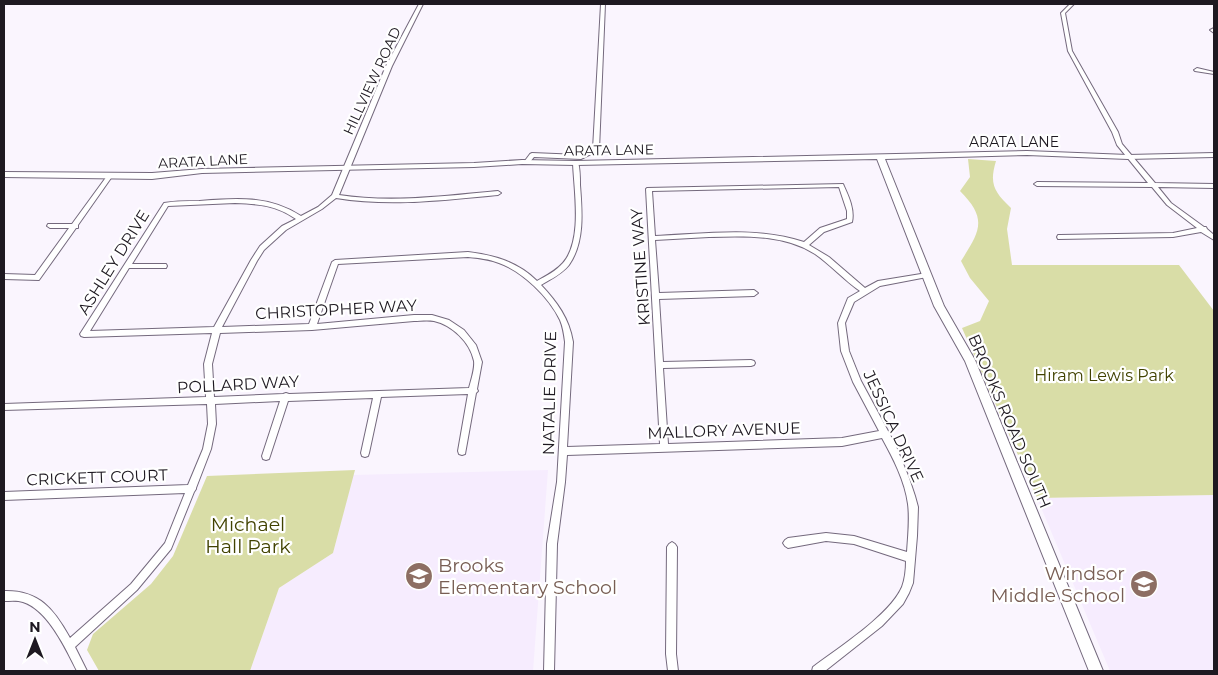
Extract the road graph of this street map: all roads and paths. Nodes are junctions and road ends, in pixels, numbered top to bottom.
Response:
1 (421, 4) edge
2 (603, 4) edge
3 (1072, 4) edge
4 (1197, 70) dead end
5 (1214, 73) edge
6 (1214, 155) edge
7 (880, 157) junction
8 (1128, 157) junction
9 (527, 162) junction
10 (576, 163) junction
11 (345, 168) junction
12 (4, 175) edge
13 (109, 177) junction
14 (1037, 184) dead end
15 (1152, 186) junction
16 (1214, 186) edge
17 (498, 193) dead end
18 (335, 196) junction
19 (301, 219) junction
20 (50, 226) dead end
21 (76, 226) junction
22 (1204, 229) junction
23 (1060, 237) dead end
24 (652, 238) junction
25 (1214, 238) edge
26 (805, 245) junction
27 (128, 266) junction
28 (164, 266) dead end
29 (927, 275) junction
30 (4, 277) edge
31 (538, 284) junction
32 (862, 289) junction
33 (754, 293) dead end
34 (656, 296) junction
35 (312, 327) junction
36 (217, 329) junction
37 (84, 334) joint
38 (751, 363) dead end
39 (659, 366) junction
40 (474, 391) junction
41 (378, 394) junction
42 (286, 396) junction
43 (210, 402) junction
44 (4, 407) edge
45 (884, 434) junction
46 (664, 446) junction
47 (462, 451) dead end
48 (564, 451) junction
49 (365, 454) dead end
50 (266, 456) dead end
51 (192, 489) junction
52 (4, 496) edge
53 (788, 543) dead end
54 (672, 547) dead end
55 (910, 558) junction
56 (4, 596) edge
57 (69, 646) junction
58 (82, 671) edge
59 (549, 671) edge
60 (673, 671) edge
61 (816, 671) edge
62 (1096, 671) edge

1 - 11 street, HILLVIEW ROAD
2 - 9 street
3 - 8 street
4 - 5 street
6 - 8 street, ARATA LANE
7 - 8 street, ARATA LANE
7 - 10 street, ARATA LANE
7 - 29 street, BROOKS ROAD SOUTH
8 - 15 street
9 - 10 street, ARATA LANE
9 - 11 street, ARATA LANE
10 - 31 street
11 - 13 street, ARATA LANE
11 - 18 street, HILLVIEW ROAD
12 - 13 street, ARATA LANE
13 - 21 street
14 - 15 street
15 - 16 street
15 - 22 street
17 - 18 street
18 - 19 street
19 - 27 street, ASHLEY DRIVE
19 - 36 street
20 - 21 street
21 - 30 street
22 - 23 street
22 - 25 street
24 - 26 street
24 - 26 street, KRISTINE WAY
24 - 34 street, KRISTINE WAY
26 - 32 street
27 - 28 street
27 - 37 street, ASHLEY DRIVE
29 - 32 street
29 - 62 street, BROOKS ROAD SOUTH
31 - 35 street, NATALIE DRIVE
31 - 48 street, NATALIE DRIVE
32 - 45 street, JESSICA DRIVE
33 - 34 street
34 - 39 street, KRISTINE WAY
35 - 36 street, CHRISTOPHER WAY
35 - 40 street, CHRISTOPHER WAY
36 - 37 street, CHRISTOPHER WAY
36 - 43 street
38 - 39 street
39 - 46 street, KRISTINE WAY
40 - 41 street, POLLARD WAY
40 - 47 street, CHRISTOPHER WAY
41 - 42 street, POLLARD WAY
41 - 49 street
42 - 43 street, POLLARD WAY
42 - 50 street
43 - 44 street, POLLARD WAY
43 - 51 street
45 - 46 street, MALLORY AVENUE
45 - 55 street, JESSICA DRIVE
46 - 48 street, MALLORY AVENUE
48 - 59 street, NATALIE DRIVE
51 - 52 street, CRICKETT COURT
51 - 57 street
53 - 55 street
54 - 60 street
55 - 61 street, JESSICA DRIVE
56 - 57 street
57 - 58 street

